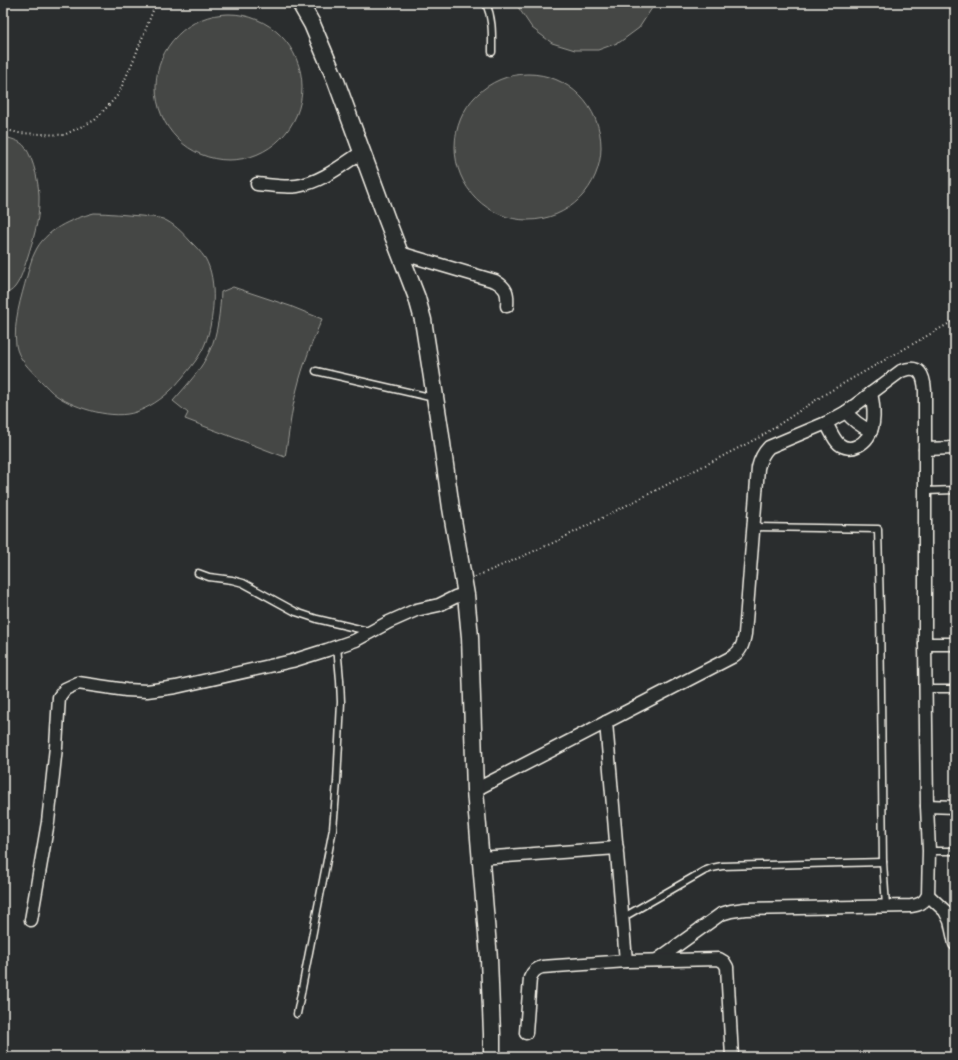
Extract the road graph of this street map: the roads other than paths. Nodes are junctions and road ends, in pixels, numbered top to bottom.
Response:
1 (300, 3) edge
2 (486, 3) edge
3 (492, 52) dead end
4 (362, 152) junction
5 (257, 184) dead end
6 (400, 253) junction
7 (507, 306) dead end
8 (316, 371) dead end
9 (871, 393) junction
10 (436, 399) junction
11 (846, 412) junction
12 (826, 423) junction
13 (871, 431) junction
14 (955, 448) edge
15 (925, 449) junction
16 (955, 490) edge
17 (925, 491) junction
18 (754, 527) junction
19 (198, 573) dead end
20 (465, 588) junction
21 (370, 632) junction
22 (925, 644) junction
23 (955, 644) edge
24 (337, 646) junction
25 (926, 689) junction
26 (955, 689) edge
27 (606, 722) junction
28 (475, 790) junction
29 (927, 806) junction
30 (955, 807) edge
31 (617, 848) junction
32 (929, 851) junction
33 (955, 851) edge
34 (480, 858) junction
35 (883, 862) junction
36 (928, 896) junction
37 (886, 906) junction
38 (622, 919) junction
39 (31, 920) dead end
40 (955, 944) edge
41 (657, 960) junction
42 (626, 961) junction
43 (297, 1014) dead end
44 (526, 1033) dead end
45 (492, 1057) edge
46 (732, 1057) edge

1 - 4 street
2 - 3 lane
4 - 5 street
4 - 6 street
6 - 7 street
6 - 10 street
8 - 10 lane
9 - 11 street
9 - 13 street
9 - 15 street
10 - 20 street
11 - 12 street
11 - 13 street
12 - 13 street
12 - 18 street
14 - 15 street
15 - 17 street
16 - 17 lane
17 - 22 street
18 - 27 street
18 - 35 lane
19 - 21 lane
20 - 21 street
20 - 28 street
21 - 24 street
22 - 23 street
22 - 25 street
24 - 39 street
24 - 43 lane
25 - 26 lane
25 - 29 street
27 - 28 street
27 - 31 street
28 - 34 street
29 - 30 street
29 - 32 street
31 - 34 street
31 - 38 street
32 - 33 lane
32 - 36 street
34 - 45 street
35 - 37 lane
35 - 38 lane
36 - 37 street
36 - 40 street
37 - 41 street
38 - 42 street
41 - 42 street
41 - 46 street
42 - 44 street

